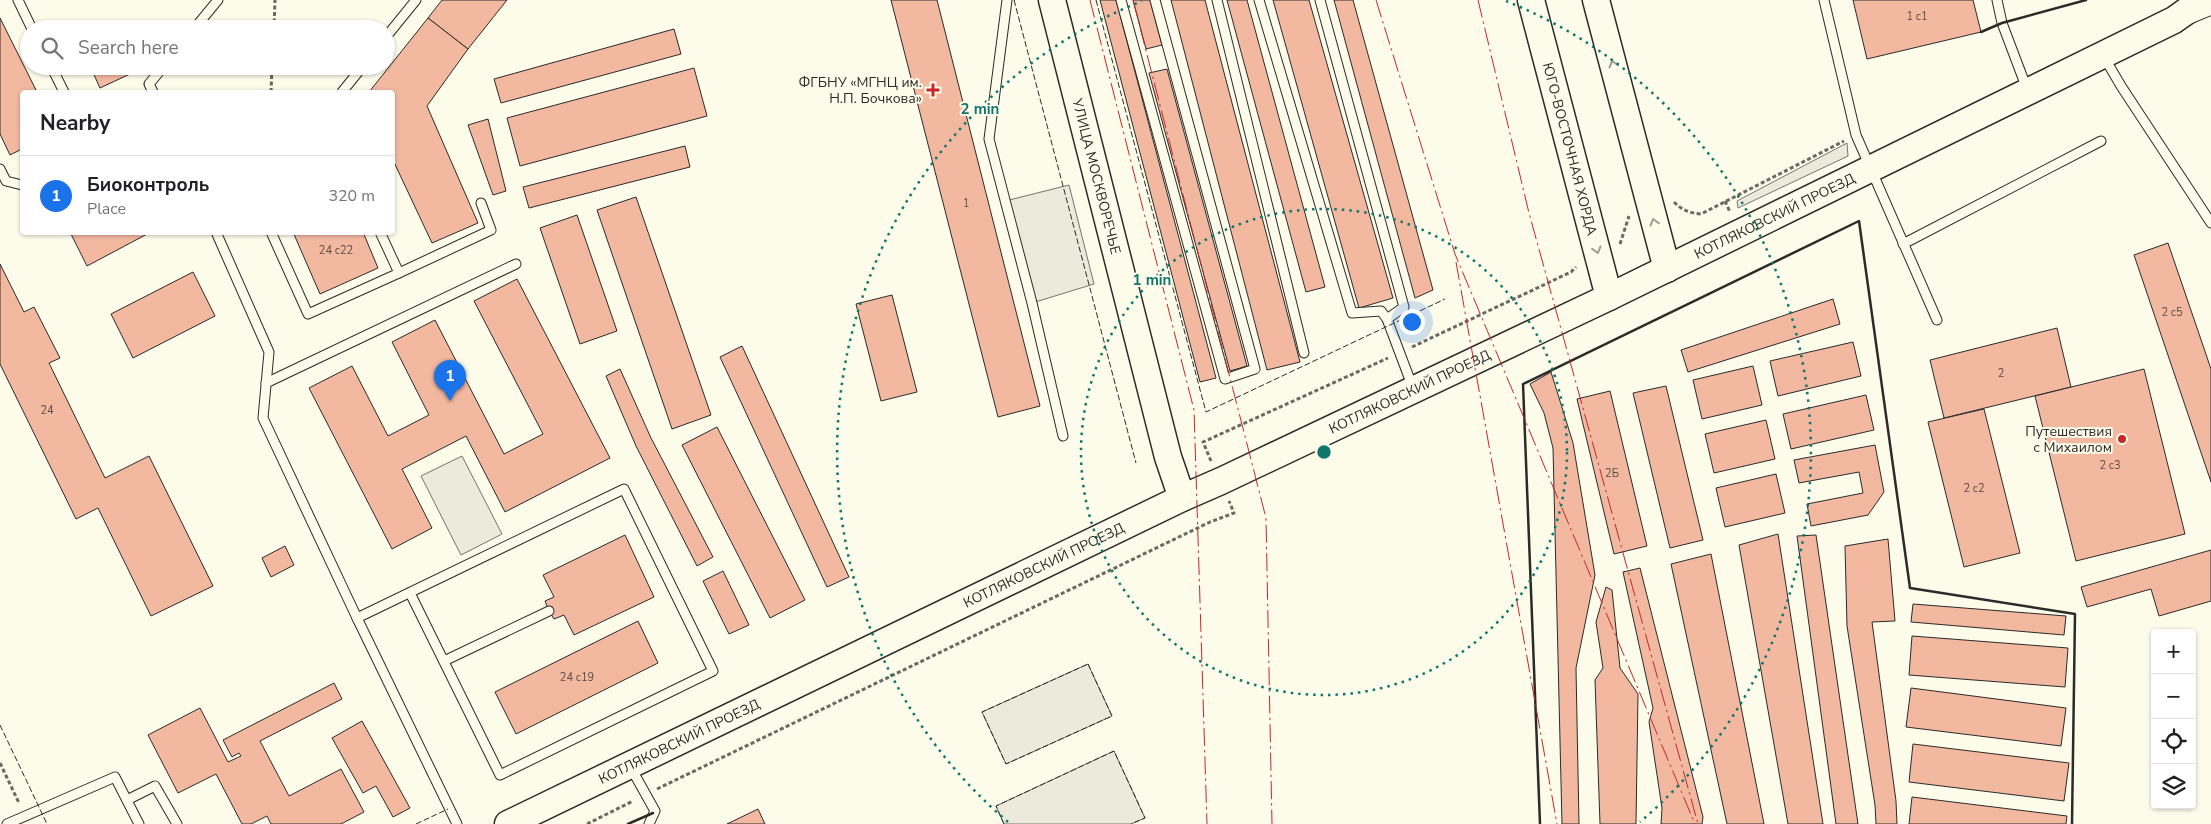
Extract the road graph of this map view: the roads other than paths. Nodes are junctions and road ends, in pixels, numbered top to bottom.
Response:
1 (18, 0) edge
2 (218, 0) edge
3 (416, 0) edge
4 (1007, 0) edge
5 (1052, 0) edge
6 (1121, 0) edge
7 (1155, 0) edge
8 (1217, 0) edge
9 (1259, 0) edge
10 (1320, 0) edge
11 (1531, 0) edge
12 (1596, 0) edge
13 (1824, 0) edge
14 (1997, 0) edge
15 (2196, 0) edge
16 (2211, 5) edge
17 (28, 20) edge
18 (201, 20) edge
19 (2174, 20) junction
20 (395, 26) edge
21 (2103, 55) junction
22 (56, 75) edge
23 (156, 75) edge
24 (356, 75) edge
25 (63, 90) edge
26 (152, 90) edge
27 (344, 90) edge
28 (2028, 92) junction
29 (2101, 141) dead end
30 (1869, 168) junction
31 (0, 169) edge
32 (20, 184) edge
33 (481, 202) dead end
34 (2211, 223) edge
35 (217, 235) edge
36 (272, 235) edge
37 (381, 235) edge
38 (1904, 244) junction
39 (516, 264) dead end
40 (1667, 269) junction
41 (399, 273) junction
42 (1609, 297) junction
43 (1387, 319) junction
44 (1937, 320) dead end
45 (1304, 353) dead end
46 (266, 383) junction
47 (1414, 389) junction
48 (1063, 436) dead end
49 (1182, 498) junction
50 (410, 593) junction
51 (549, 611) dead end
52 (357, 618) junction
53 (444, 662) junction
54 (630, 765) junction
55 (127, 800) junction
56 (7, 824) edge
57 (139, 824) edge
58 (176, 824) edge
59 (457, 824) edge
60 (508, 824) edge
61 (649, 824) edge

1 - 17 lane
2 - 18 lane
3 - 20 lane
4 - 48 lane
5 - 49 main road, УЛИЦА МОСКВОРЕЧЬЕ
6 - 7 lane
8 - 45 lane
9 - 43 lane
10 - 43 lane
11 -> 42 main road, ЮГО-ВОСТОЧНАЯ ХОРДА
40 -> 12 main road
13 - 30 lane
14 - 28 lane
15 - 19 main road, КОТЛЯКОВСКИЙ ПРОЕЗД
16 - 19 street
19 - 21 main road, КОТЛЯКОВСКИЙ ПРОЕЗД
21 - 28 main road, КОТЛЯКОВСКИЙ ПРОЕЗД
21 - 34 lane
22 - 25 lane
23 - 26 lane
24 - 27 lane
28 - 30 main road, КОТЛЯКОВСКИЙ ПРОЕЗД
29 - 38 lane
30 - 38 lane
30 - 40 main road, КОТЛЯКОВСКИЙ ПРОЕЗД
31 - 32 lane
33 - 41 lane
35 - 46 lane
36 - 41 lane
37 - 41 lane
38 - 44 lane
39 - 46 lane
40 - 42 main road, КОТЛЯКОВСКИЙ ПРОЕЗД
42 - 47 main road, КОТЛЯКОВСКИЙ ПРОЕЗД
43 - 47 lane
46 - 52 lane
47 - 49 main road, КОТЛЯКОВСКИЙ ПРОЕЗД
49 - 54 main road, КОТЛЯКОВСКИЙ ПРОЕЗД
50 - 52 lane
50 - 53 lane
50 - 53 lane
51 - 53 lane
52 - 59 lane
54 - 60 main road, КОТЛЯКОВСКИЙ ПРОЕЗД
54 - 61 lane
55 - 56 lane
55 - 57 lane
55 - 58 lane

